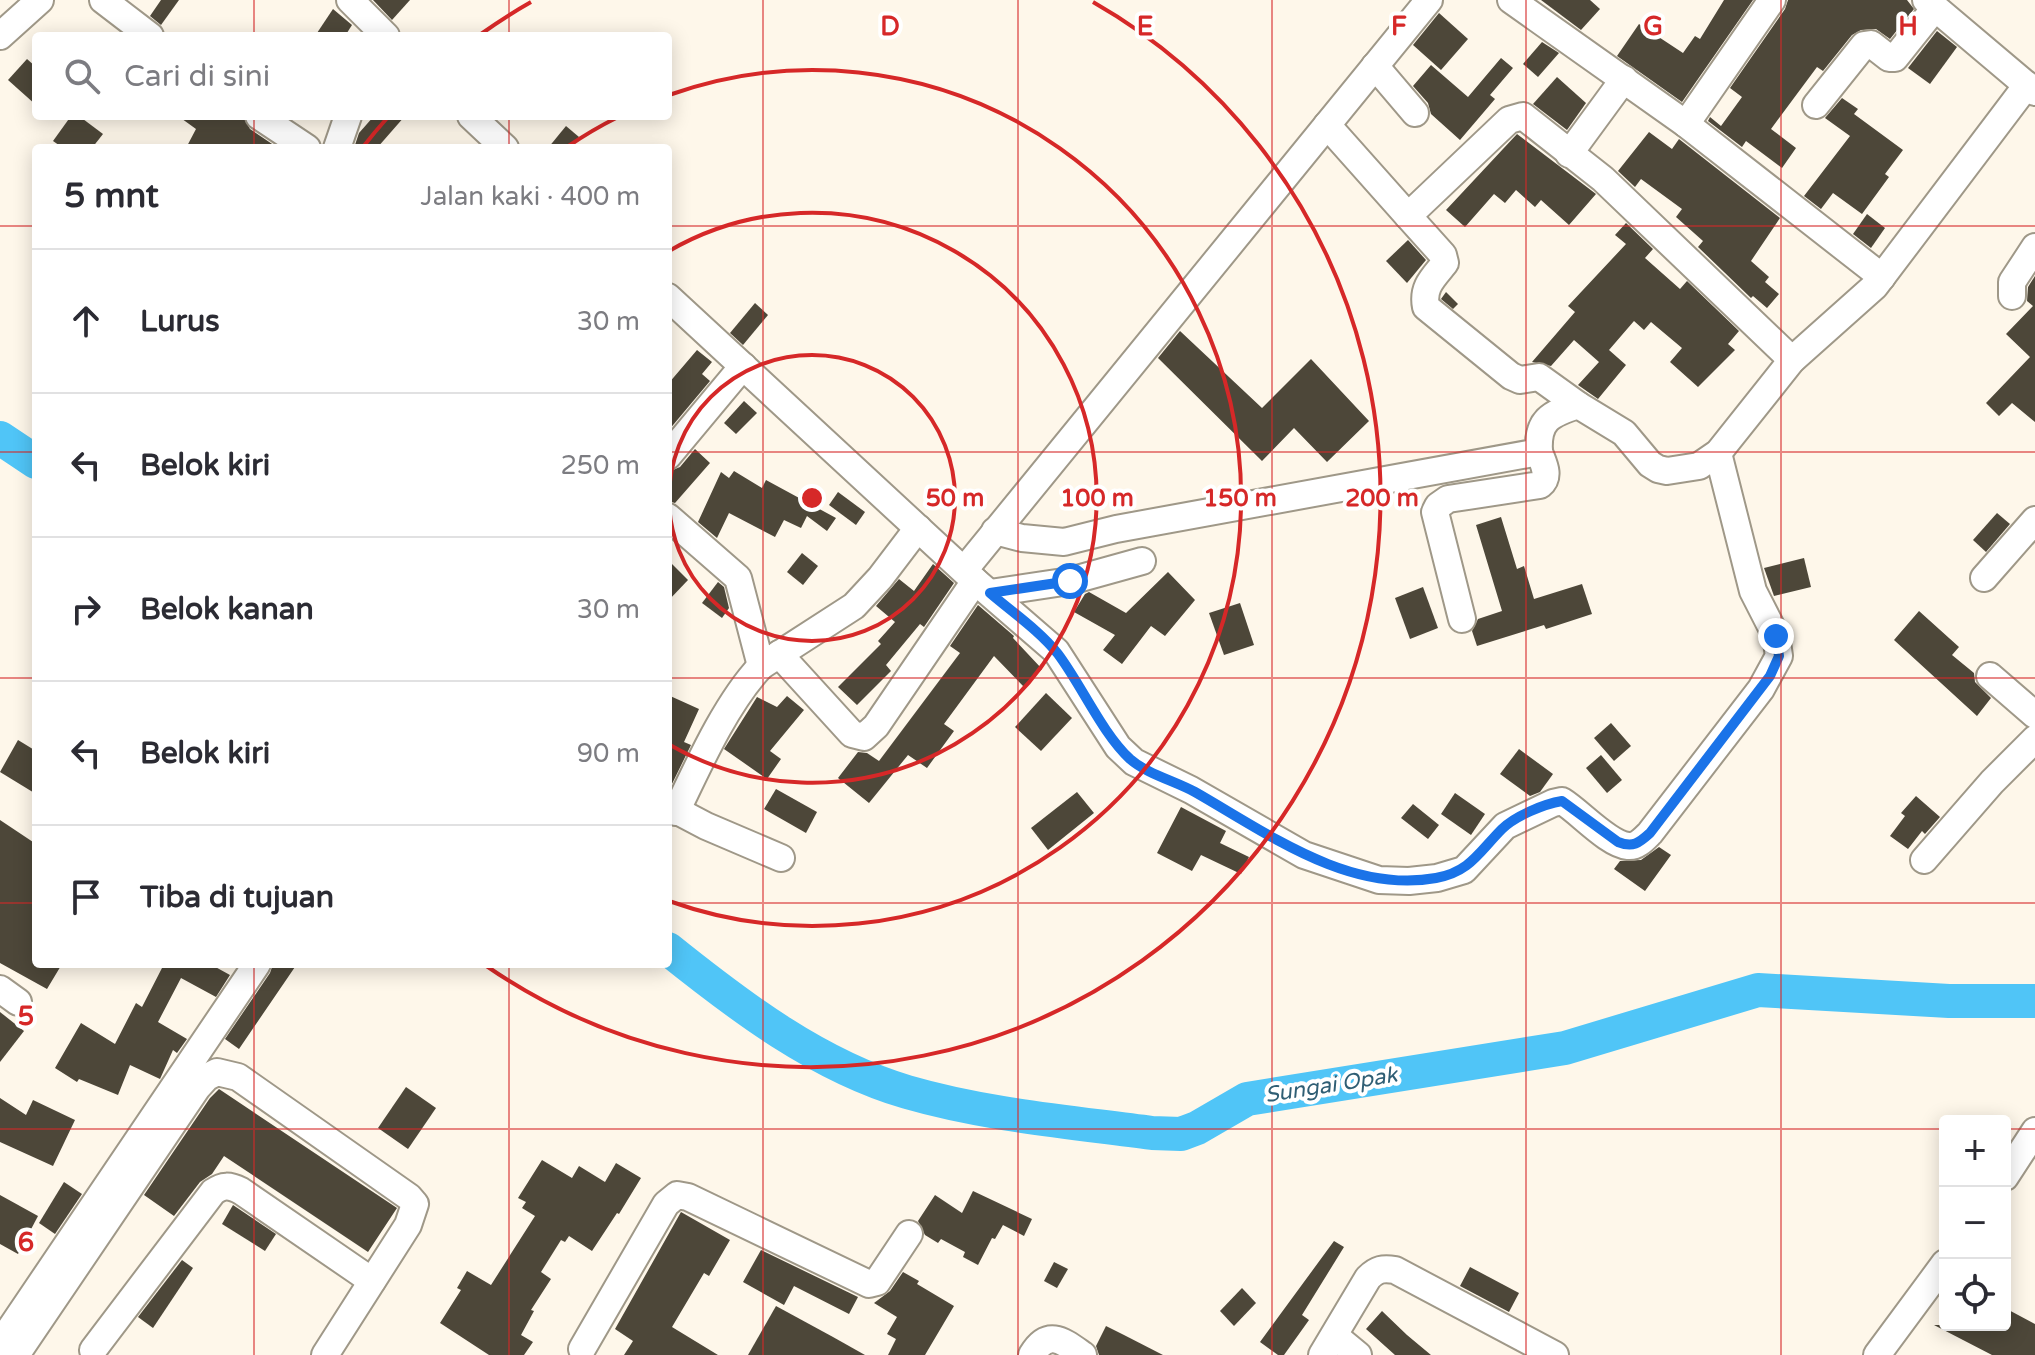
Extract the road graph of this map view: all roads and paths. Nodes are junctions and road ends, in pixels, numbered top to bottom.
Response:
1 (40, 0) edge
2 (103, 0) edge
3 (350, 0) edge
4 (1429, 0) edge
5 (1511, 0) edge
6 (1772, 0) edge
7 (1930, 4) edge
8 (145, 32) edge
9 (378, 32) edge
10 (0, 36) edge
11 (1375, 66) junction
12 (1624, 79) junction
13 (2031, 89) edge
14 (1816, 105) dead end
15 (1415, 113) dead end
16 (265, 120) edge
17 (347, 120) edge
18 (475, 120) edge
19 (1686, 124) junction
20 (1327, 125) junction
21 (301, 144) edge
22 (338, 144) edge
23 (501, 144) edge
24 (1569, 154) junction
25 (1408, 216) junction
26 (2035, 247) edge
27 (1882, 277) junction
28 (2012, 296) dead end
29 (672, 301) edge
30 (1792, 360) junction
31 (743, 366) junction
32 (1578, 405) junction
33 (672, 451) edge
34 (1539, 452) junction
35 (1718, 453) junction
36 (672, 520) edge
37 (2035, 520) edge
38 (918, 528) junction
39 (995, 531) junction
40 (1142, 561) dead end
41 (1984, 578) dead end
42 (977, 581) junction
43 (1462, 619) dead end
44 (770, 660) junction
45 (1990, 676) dead end
46 (2035, 715) edge
47 (2035, 739) edge
48 (675, 806) edge
49 (781, 858) dead end
50 (1924, 860) dead end
51 (254, 968) edge
52 (2035, 1131) edge
53 (2011, 1168) edge
54 (909, 1234) dead end
55 (1939, 1271) edge
56 (372, 1281) junction
57 (0, 1344) edge
58 (1328, 1345) edge
59 (96, 1353) edge
60 (584, 1353) edge
61 (16, 1355) edge
62 (325, 1355) edge
63 (1032, 1355) edge
64 (1083, 1355) edge
65 (1358, 1355) edge
66 (1555, 1355) edge
67 (1877, 1355) edge

1 - 10 street
2 - 8 street
3 - 9 street
4 - 11 street
5 - 12 street
6 - 19 street
7 - 13 street
7 - 14 street
11 - 15 street
11 - 20 street
12 - 19 street
12 - 24 street
13 - 27 street
16 - 21 street
17 - 22 street
18 - 23 street
19 - 27 street
20 - 25 street
20 - 39 street
24 - 25 street
24 - 30 street
25 - 32 street
26 - 28 street
27 - 30 street
29 - 31 street
30 - 35 street
31 - 33 street
31 - 38 street
32 - 34 street
32 - 35 street
34 - 39 street
34 - 43 street
35 - 42 street
36 - 44 street
37 - 41 street
38 - 42 street
38 - 44 street
39 - 42 street
40 - 42 street
42 - 44 street
44 - 48 street
45 - 46 street
47 - 50 street
48 - 49 street
51 - 57 street
52 - 53 street
54 - 60 street
55 - 67 street
56 - 59 street
56 - 61 street
56 - 62 street
58 - 65 street
58 - 66 street
63 - 64 street

